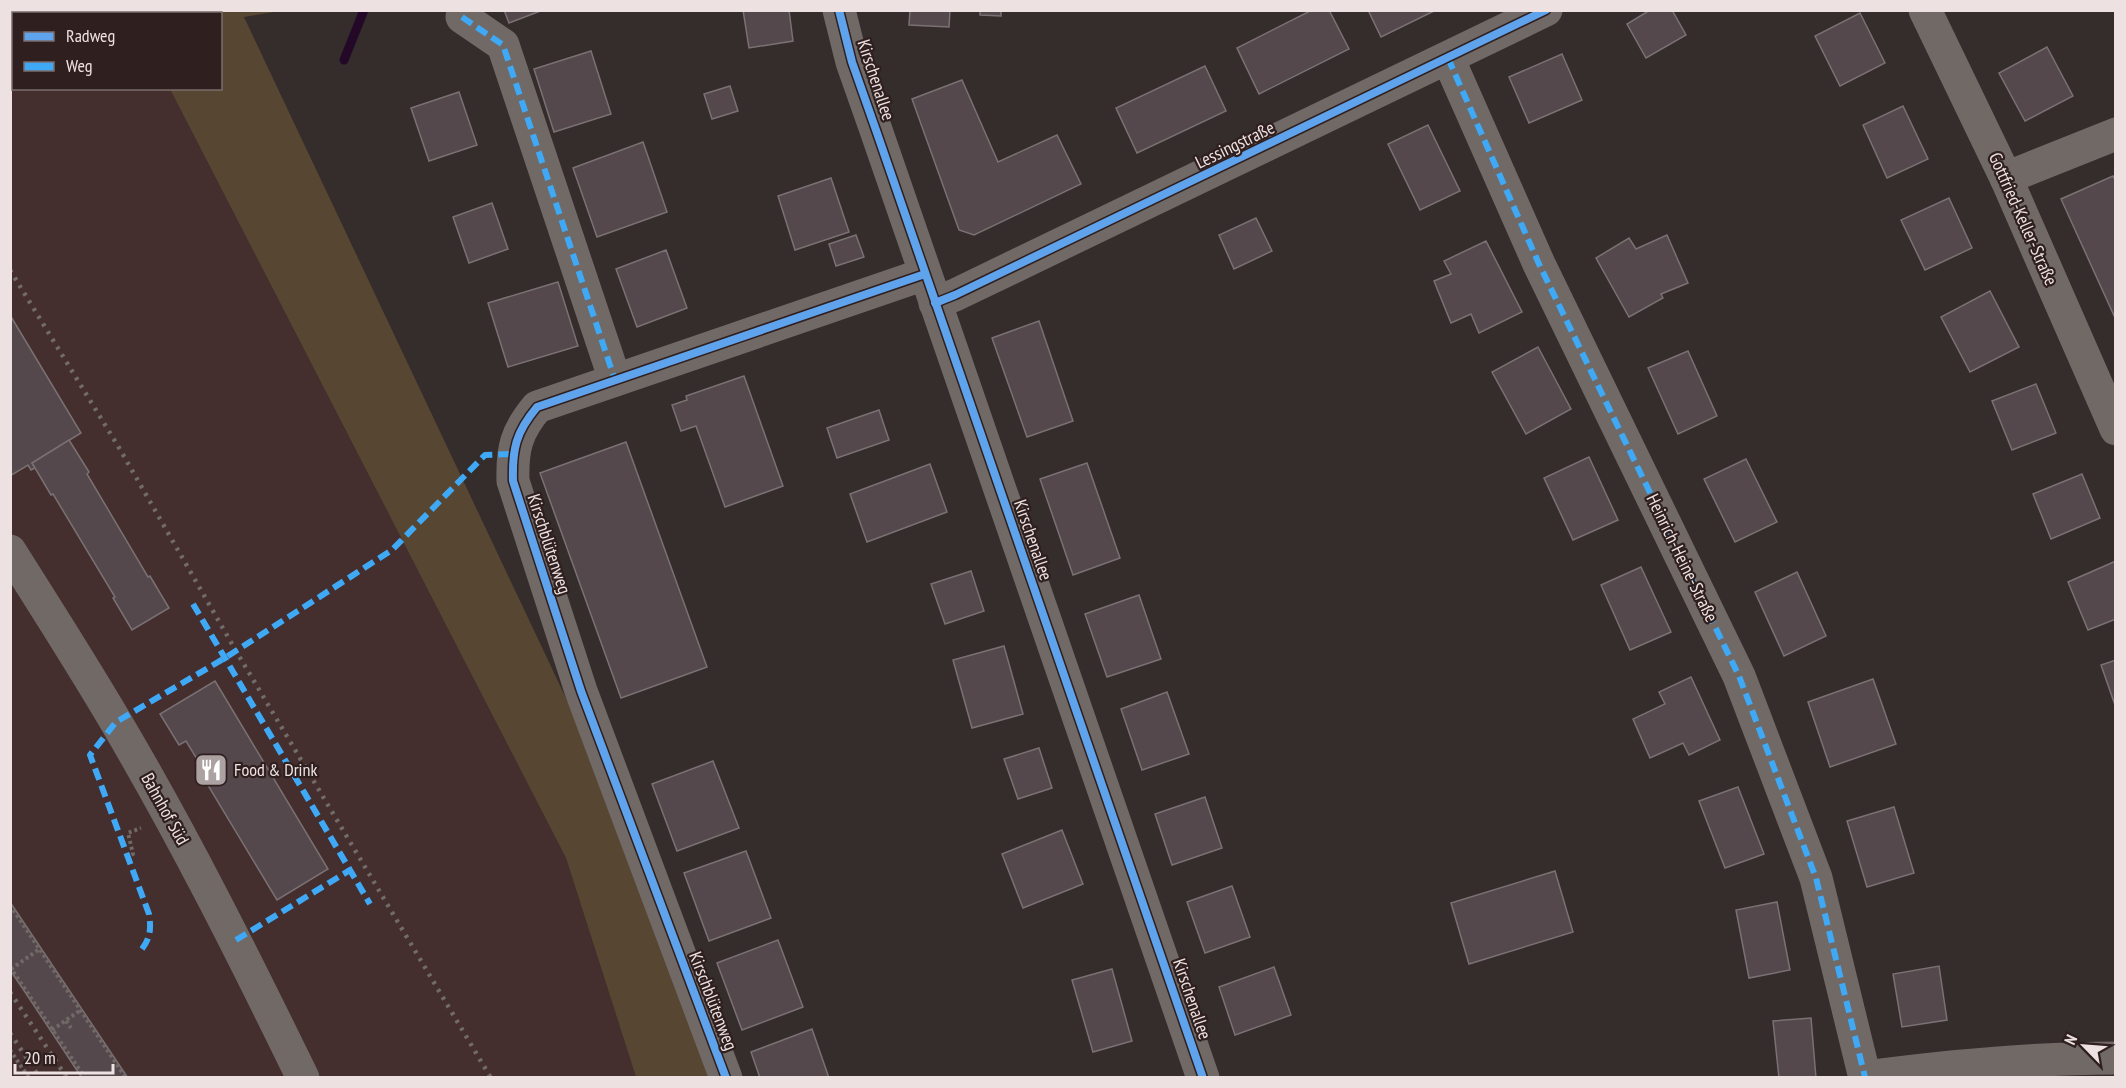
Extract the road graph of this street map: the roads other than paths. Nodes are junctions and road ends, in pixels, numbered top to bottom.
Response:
1 (839, 10) edge
2 (1546, 10) edge
3 (1925, 10) edge
4 (462, 17) dead end
5 (1448, 58) junction
6 (2115, 134) edge
7 (2006, 178) junction
8 (930, 288) junction
9 (615, 380) junction
10 (2115, 429) edge
11 (10, 550) edge
12 (2115, 1058) edge
13 (303, 1077) edge
14 (726, 1077) edge
15 (1203, 1077) edge
16 (1865, 1077) edge

1 - 8 street, Kirschenallee
2 - 5 street, Lessingstraße
3 - 7 street, Gottfried-Keller-Straße
4 - 9 street
5 - 8 street, Lessingstraße
5 - 16 street, Heinrich-Heine-Straße
6 - 7 street
7 - 10 street, Gottfried-Keller-Straße
8 - 9 street, Kirschblütenweg
8 - 15 street, Kirschenallee
9 - 14 street, Kirschblütenweg
11 - 13 street, Bahnhof Süd
12 - 16 street

